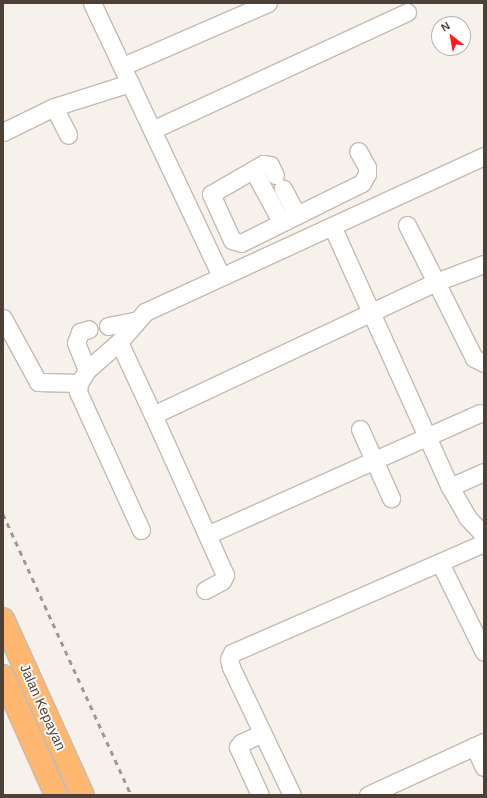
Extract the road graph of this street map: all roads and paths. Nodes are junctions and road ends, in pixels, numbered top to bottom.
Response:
1 (92, 3) edge
2 (268, 3) edge
3 (407, 12) dead end
4 (123, 66) junction
5 (130, 83) junction
6 (54, 107) junction
7 (152, 130) junction
8 (3, 132) edge
9 (68, 135) dead end
10 (358, 151) dead end
11 (484, 156) edge
12 (252, 170) junction
13 (221, 218) junction
14 (290, 219) junction
15 (407, 225) dead end
16 (196, 226) junction
17 (332, 226) junction
18 (484, 264) edge
19 (221, 276) junction
20 (436, 282) junction
21 (370, 314) junction
22 (3, 318) edge
23 (134, 321) junction
24 (108, 326) dead end
25 (89, 328) dead end
26 (119, 342) junction
27 (484, 363) edge
28 (83, 376) junction
29 (480, 413) dead end
30 (153, 415) junction
31 (360, 429) dead end
32 (427, 438) junction
33 (374, 460) junction
34 (484, 472) edge
35 (450, 487) junction
36 (391, 498) dead end
37 (141, 530) dead end
38 (207, 535) junction
39 (484, 535) edge
40 (484, 543) edge
41 (440, 563) junction
42 (205, 590) dead end
43 (3, 619) edge
44 (484, 652) edge
45 (3, 676) edge
46 (10, 708) edge
47 (262, 733) junction
48 (479, 744) edge
49 (484, 767) edge
50 (56, 795) edge
51 (83, 795) edge
52 (260, 795) edge
53 (292, 795) edge
54 (368, 795) edge

1 - 4 street
2 - 4 street
3 - 7 street
4 - 5 street
5 - 6 street
5 - 7 street
6 - 8 street
6 - 9 street
7 - 16 street
10 - 14 street
11 - 17 street
12 - 13 street
12 - 14 street
12 - 14 street
13 - 14 street
13 - 16 street
15 - 20 street
16 - 19 street
17 - 19 street
17 - 21 street
18 - 20 street
19 - 23 street
20 - 21 street
20 - 27 street
21 - 30 street
21 - 32 street
22 - 28 street
23 - 24 street
23 - 26 street
25 - 28 street
26 - 28 street
26 - 30 street
28 - 37 street
29 - 32 street
30 - 38 street
31 - 33 street
32 - 33 street
32 - 35 street
33 - 36 street
33 - 38 street
34 - 35 street
35 - 39 street
38 - 42 street
40 - 41 street
41 - 44 street
41 - 47 street
43 - 51 highway, Jalan Kepayan
45 - 46 highway, Jalan Kepayan
46 - 50 highway, Jalan Kepayan
47 - 52 street
47 - 53 street
48 - 49 street
48 - 54 street

